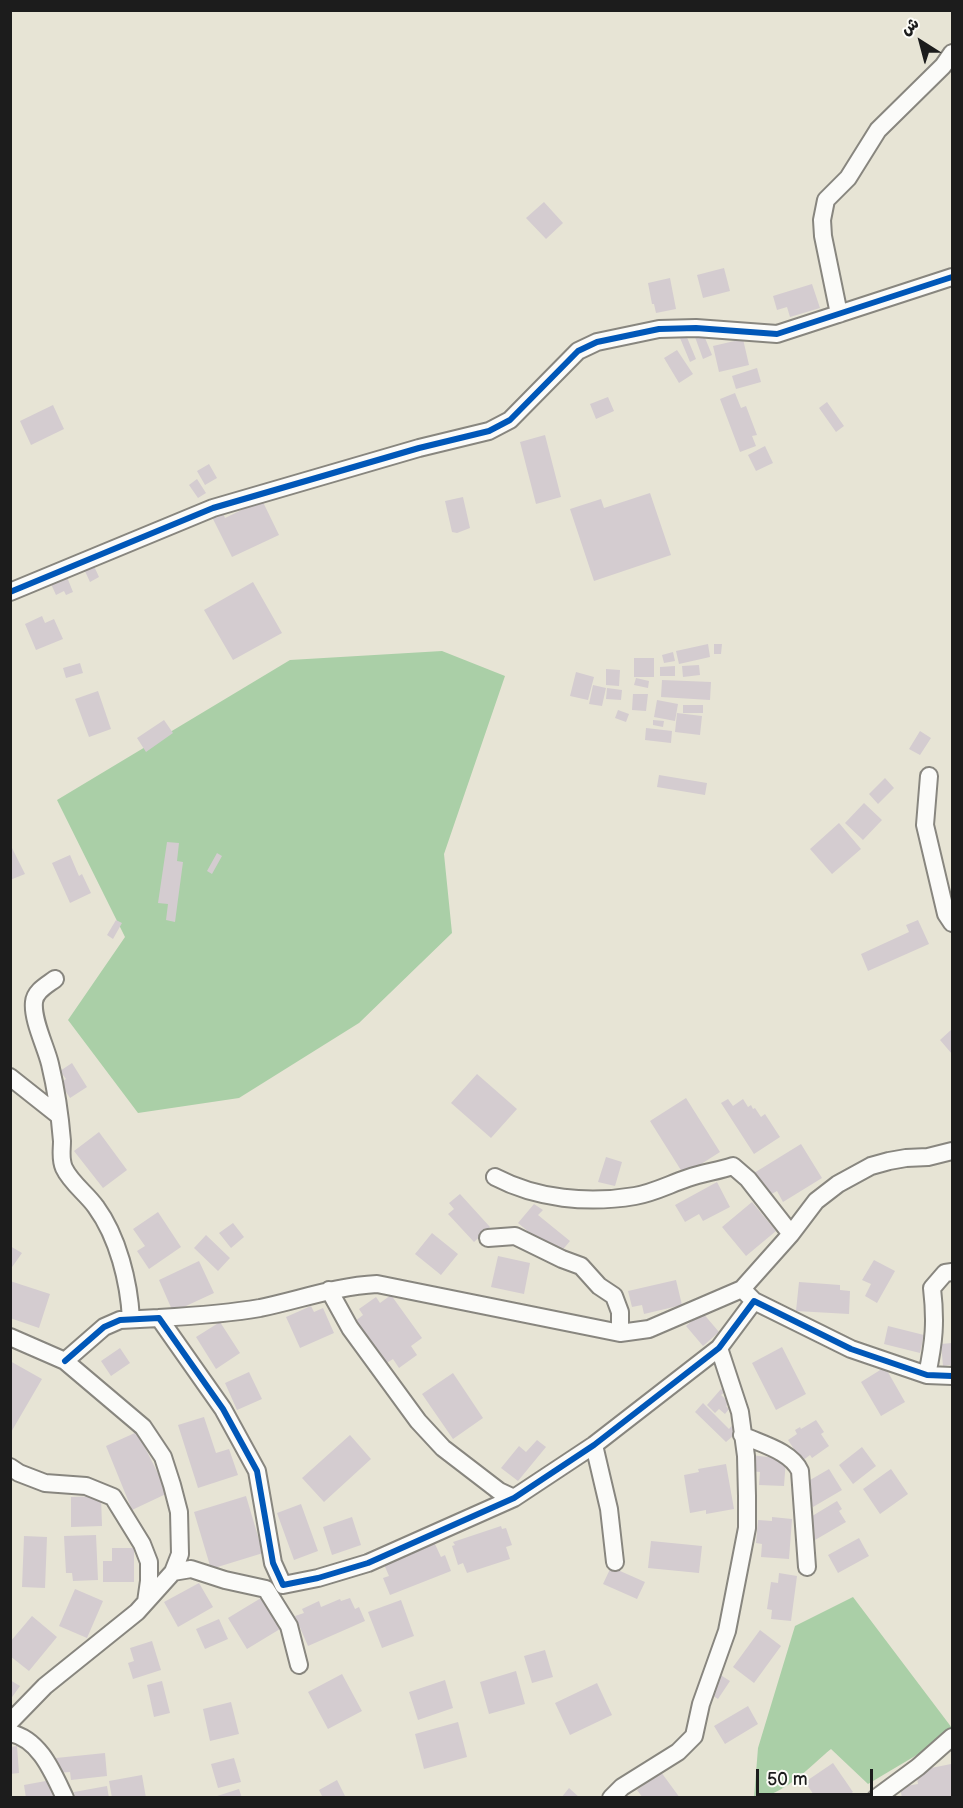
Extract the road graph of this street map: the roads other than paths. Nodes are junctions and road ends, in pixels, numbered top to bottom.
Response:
1 (952, 53) edge
2 (952, 278) edge
3 (839, 314) junction
4 (10, 592) edge
5 (929, 776) dead end
6 (952, 923) edge
7 (55, 979) dead end
8 (10, 1077) edge
9 (58, 1115) junction
10 (952, 1151) edge
11 (495, 1177) dead end
12 (791, 1234) junction
13 (488, 1238) dead end
14 (952, 1272) edge
15 (329, 1290) junction
16 (748, 1295) junction
17 (159, 1318) junction
18 (131, 1319) junction
19 (620, 1333) junction
20 (10, 1337) edge
21 (719, 1348) junction
22 (65, 1360) junction
23 (927, 1376) junction
24 (952, 1377) edge
25 (742, 1435) junction
26 (594, 1445) junction
27 (10, 1467) edge
28 (514, 1498) junction
29 (615, 1562) dead end
30 (807, 1567) dead end
31 (172, 1572) junction
32 (146, 1602) junction
33 (299, 1665) dead end
34 (10, 1722) edge
35 (10, 1733) edge
36 (952, 1737) edge
37 (65, 1797) edge
38 (611, 1797) edge
39 (876, 1797) edge

1 - 3 street
2 - 3 street
3 - 4 street
5 - 6 street
7 - 9 street
8 - 9 street
9 - 18 street
10 - 12 street
11 - 12 street
12 - 16 street
13 - 19 street
14 - 23 street
15 - 17 street
15 - 19 street
15 - 28 street
16 - 19 street
16 - 21 street
16 - 23 street
17 - 18 street
17 - 28 street
18 - 22 street
20 - 22 street
21 - 25 street
21 - 26 street
22 - 31 street
23 - 24 street
25 - 30 street
25 - 38 street
26 - 28 street
26 - 29 street
27 - 32 street
31 - 32 street
31 - 33 street
32 - 34 street
35 - 37 street
36 - 39 street

